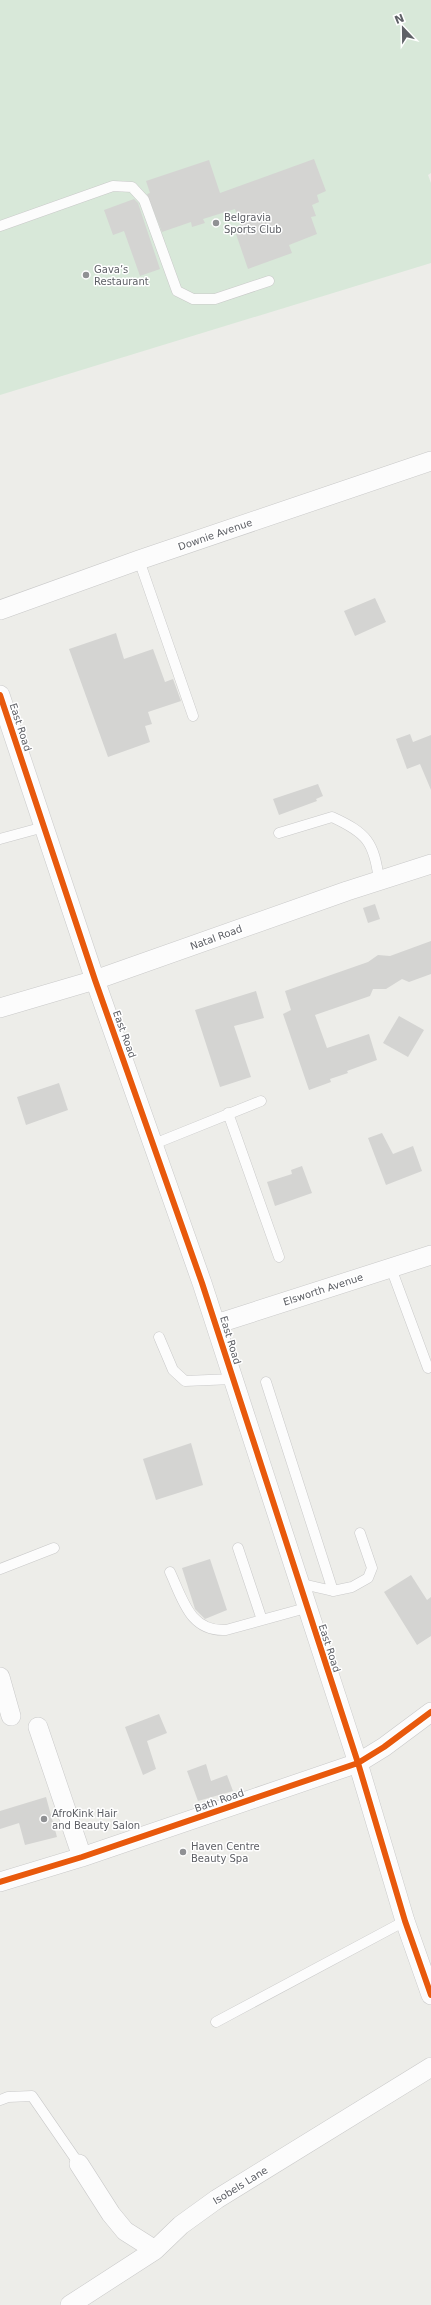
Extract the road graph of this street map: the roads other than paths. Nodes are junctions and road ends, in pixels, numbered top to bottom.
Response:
1 (0, 226) edge
2 (269, 281) dead end
3 (431, 461) edge
4 (139, 560) junction
5 (0, 610) edge
6 (0, 695) edge
7 (193, 716) dead end
8 (44, 827) junction
9 (280, 833) dead end
10 (0, 839) edge
11 (431, 864) edge
12 (379, 880) junction
13 (95, 980) junction
14 (0, 1008) edge
15 (261, 1101) dead end
16 (228, 1113) junction
17 (154, 1144) junction
18 (431, 1255) edge
19 (279, 1257) dead end
20 (391, 1268) junction
21 (216, 1324) junction
22 (159, 1337) dead end
23 (428, 1368) dead end
24 (233, 1379) junction
25 (266, 1382) dead end
26 (360, 1533) dead end
27 (54, 1548) dead end
28 (238, 1548) dead end
29 (0, 1569) edge
30 (170, 1572) dead end
31 (298, 1582) junction
32 (334, 1591) junction
33 (306, 1608) junction
34 (262, 1620) junction
35 (0, 1677) edge
36 (431, 1712) edge
37 (11, 1716) dead end
38 (38, 1727) dead end
39 (358, 1763) junction
40 (82, 1857) junction
41 (0, 1882) edge
42 (405, 1921) junction
43 (431, 1995) edge
44 (216, 2022) dead end
45 (431, 2068) edge
46 (0, 2100) edge
47 (79, 2164) joint
48 (155, 2250) junction
49 (70, 2305) edge

1 - 2 lane
3 - 4 street, Downie Avenue
4 - 5 street, Downie Avenue
4 - 7 lane
6 - 8 street, East Road
8 - 10 lane
8 - 13 street, East Road
9 - 12 lane
11 - 12 street, Natal Road
12 - 13 street, Natal Road
13 - 14 street, Natal Road
13 - 17 street, East Road
15 - 16 lane
16 - 17 lane
16 - 19 lane
17 - 21 street, East Road
18 - 20 street, Elsworth Avenue
20 - 21 street, Elsworth Avenue
20 - 23 lane
21 - 24 street, East Road
22 - 24 lane
24 - 31 street, East Road
25 - 32 lane
26 - 32 lane
27 - 29 lane
28 - 34 lane
30 - 34 lane
31 - 32 lane
31 - 33 street, East Road
31 - 39 lane
33 - 34 lane
33 - 39 street, East Road
35 - 37 street
36 - 39 street, Bath Road
38 - 40 street
39 - 40 street, Bath Road
39 - 42 street, East Road
40 - 41 street, Bath Road
42 - 43 street, East Road
42 - 44 lane
45 - 48 street, Isobels Lane
46 - 47 lane
47 - 48 street
48 - 49 street, Isobels Lane

